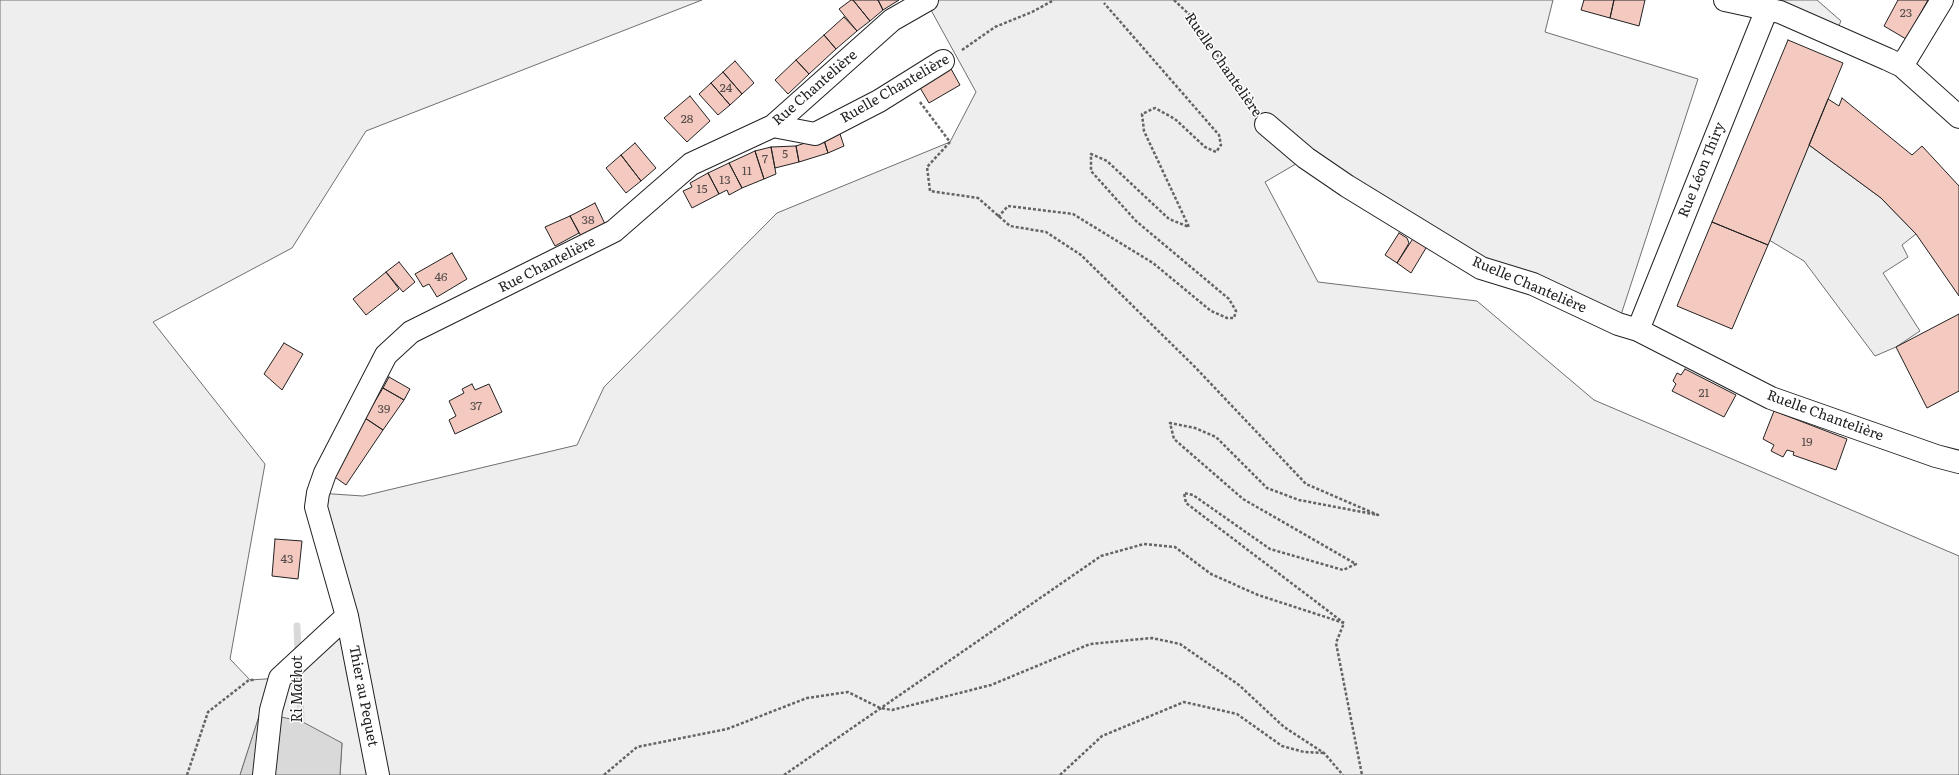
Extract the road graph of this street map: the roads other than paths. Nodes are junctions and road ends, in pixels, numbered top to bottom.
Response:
1 (927, 0) edge
2 (1725, 0) edge
3 (1942, 0) edge
4 (1767, 9) junction
5 (943, 61) road end
6 (1902, 66) junction
7 (1959, 116) edge
8 (1266, 124) road end
9 (773, 126) junction
10 (1638, 330) junction
11 (1959, 462) edge
12 (347, 616) junction
13 (264, 775) edge
14 (378, 775) edge

1 - 9 street, Rue Chantelière
2 - 4 street
3 - 6 street
4 - 6 street
4 - 10 street, Rue Léon Thiry
5 - 9 street, Ruelle Chantelière
6 - 7 street
8 - 10 street, Ruelle Chantelière
9 - 12 street, Rue Chantelière
10 - 11 street, Ruelle Chantelière
12 - 13 street
12 - 14 street, Thier au Pequet

